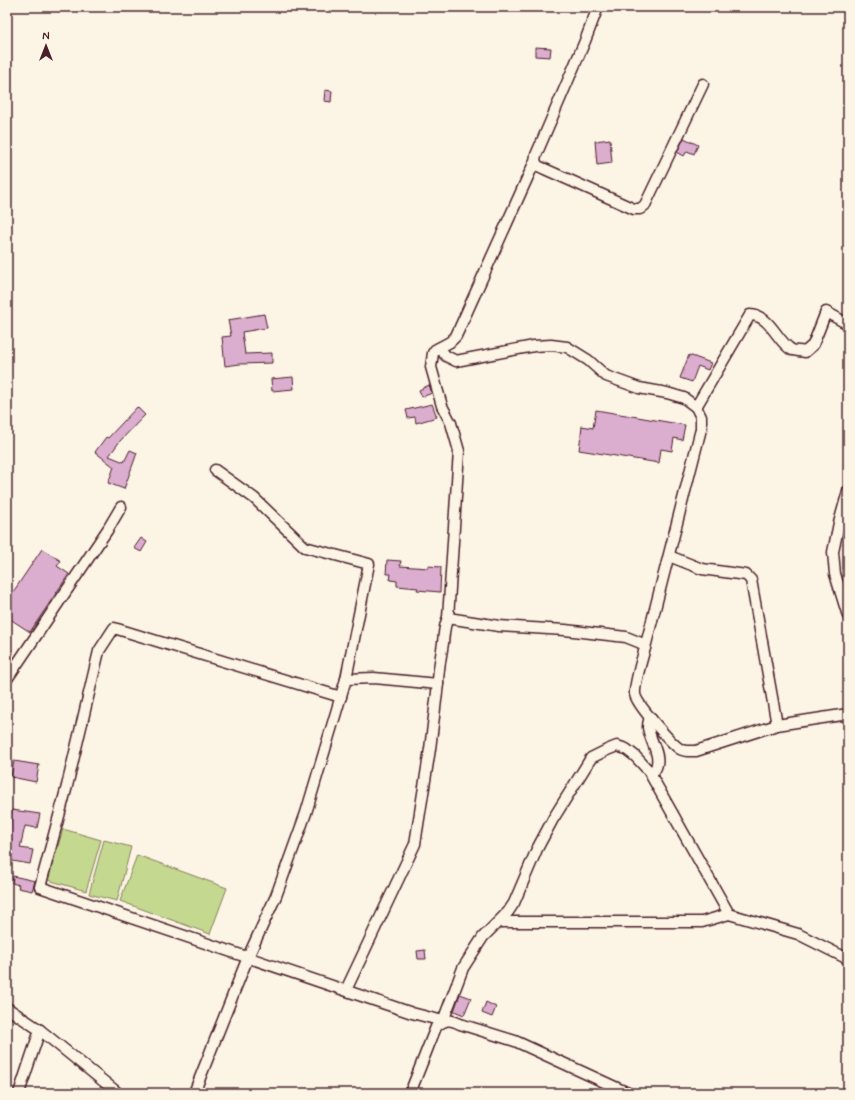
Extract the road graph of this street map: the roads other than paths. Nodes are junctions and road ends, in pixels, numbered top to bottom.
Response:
1 (598, 7) edge
2 (703, 84) dead end
3 (535, 161) junction
4 (848, 324) edge
5 (439, 348) junction
6 (696, 407) junction
7 (215, 470) dead end
8 (848, 491) edge
9 (120, 507) dead end
10 (670, 556) junction
11 (848, 616) edge
12 (448, 618) junction
13 (645, 648) junction
14 (7, 679) edge
15 (346, 679) junction
16 (438, 684) junction
17 (341, 697) junction
18 (848, 714) edge
19 (650, 717) junction
20 (777, 725) junction
21 (648, 770) junction
22 (729, 914) junction
23 (499, 922) junction
24 (248, 957) junction
25 (848, 959) edge
26 (346, 990) junction
27 (7, 1008) edge
28 (443, 1021) junction
29 (40, 1030) junction
30 (19, 1093) edge
31 (118, 1093) edge
32 (194, 1093) edge
33 (410, 1093) edge
34 (628, 1093) edge

1 - 3 street
2 - 3 street
3 - 5 street
4 - 6 street
5 - 6 street
5 - 12 street
6 - 10 street
7 - 15 street
8 - 11 street
9 - 14 street
10 - 13 street
10 - 20 street
12 - 13 street
12 - 16 street
13 - 19 street
15 - 16 street
15 - 17 street
16 - 26 street
17 - 24 street
17 - 24 street
18 - 20 street
19 - 20 street
19 - 21 street
21 - 22 street
21 - 23 street
22 - 23 street
22 - 25 street
23 - 28 street
24 - 26 street
24 - 32 street
26 - 28 street
27 - 29 street
28 - 33 street
28 - 34 street
29 - 30 street
29 - 31 street

